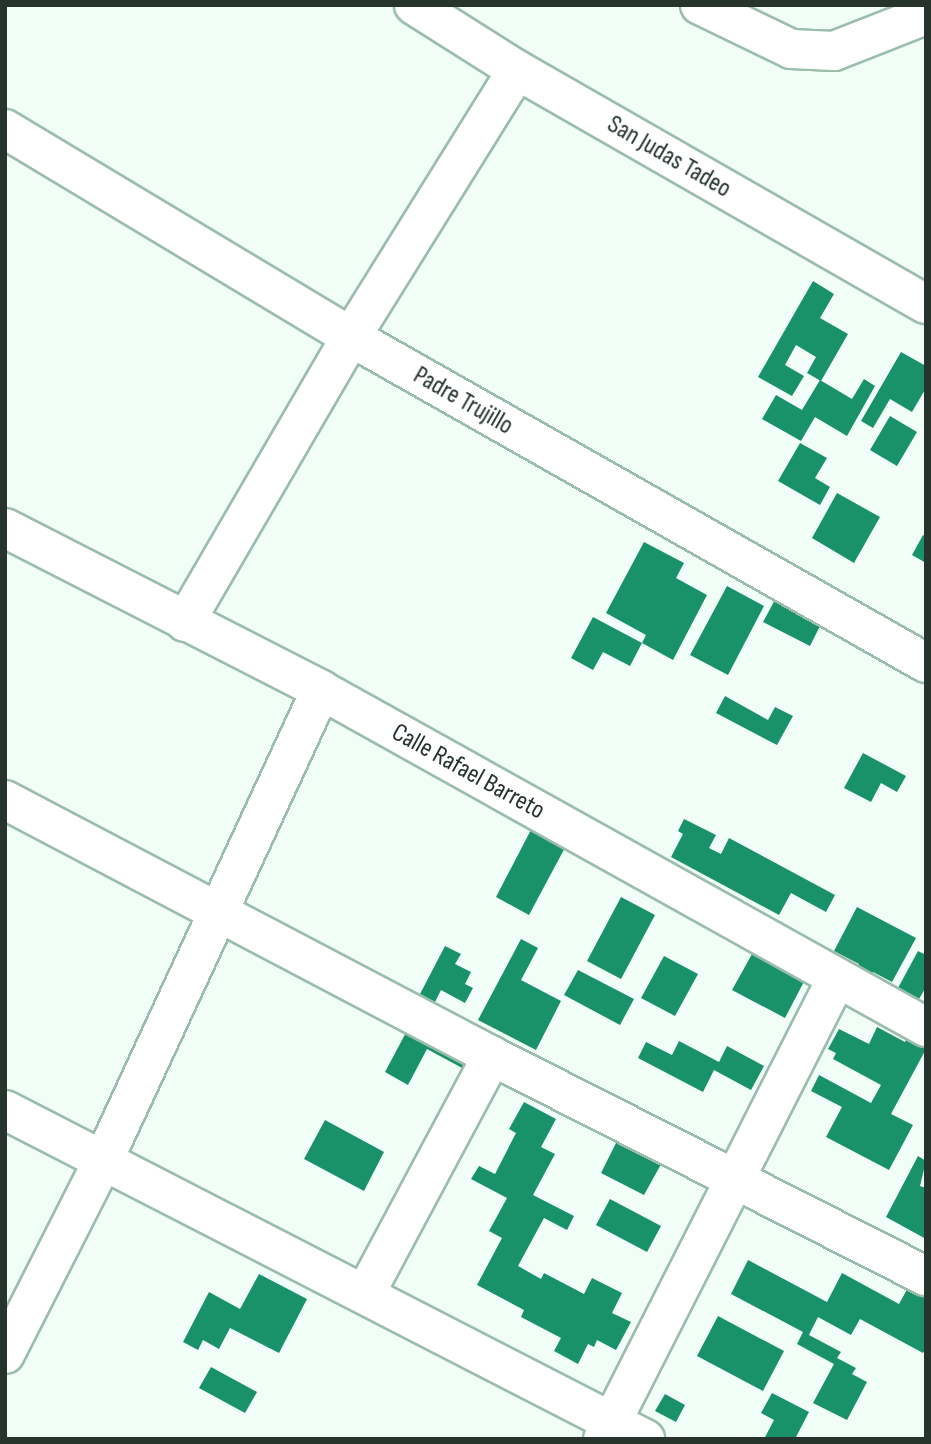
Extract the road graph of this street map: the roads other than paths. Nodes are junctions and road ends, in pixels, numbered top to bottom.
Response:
1 (414, 5) edge
2 (700, 5) edge
3 (926, 15) edge
4 (517, 70) junction
5 (5, 128) edge
6 (926, 304) edge
7 (351, 337) junction
8 (5, 528) edge
9 (185, 622) junction
10 (926, 663) edge
11 (321, 690) junction
12 (5, 800) edge
13 (219, 914) junction
14 (837, 978) junction
15 (926, 1027) edge
16 (492, 1056) junction
17 (5, 1110) edge
18 (104, 1159) junction
19 (737, 1179) junction
20 (926, 1276) edge
21 (365, 1294) junction
22 (5, 1354) edge
23 (607, 1430) edge
24 (645, 1439) edge

1 - 4 street, San Judas Tadeo
2 - 3 street
4 - 6 street, San Judas Tadeo
4 - 7 street
5 - 7 street, Padre Trujillo
7 - 9 street
7 - 10 street, Padre Trujillo
8 - 9 street, Calle Rafael Barreto
9 - 11 street, Calle Rafael Barreto
11 - 13 street
11 - 14 street, Calle Rafael Barreto
12 - 13 street
13 - 16 street
13 - 18 street
14 - 15 street, Calle Rafael Barreto
14 - 19 street
16 - 19 street
16 - 21 street
17 - 18 street
18 - 21 street
18 - 22 street
19 - 20 street
19 - 23 street
21 - 23 street
23 - 24 street

